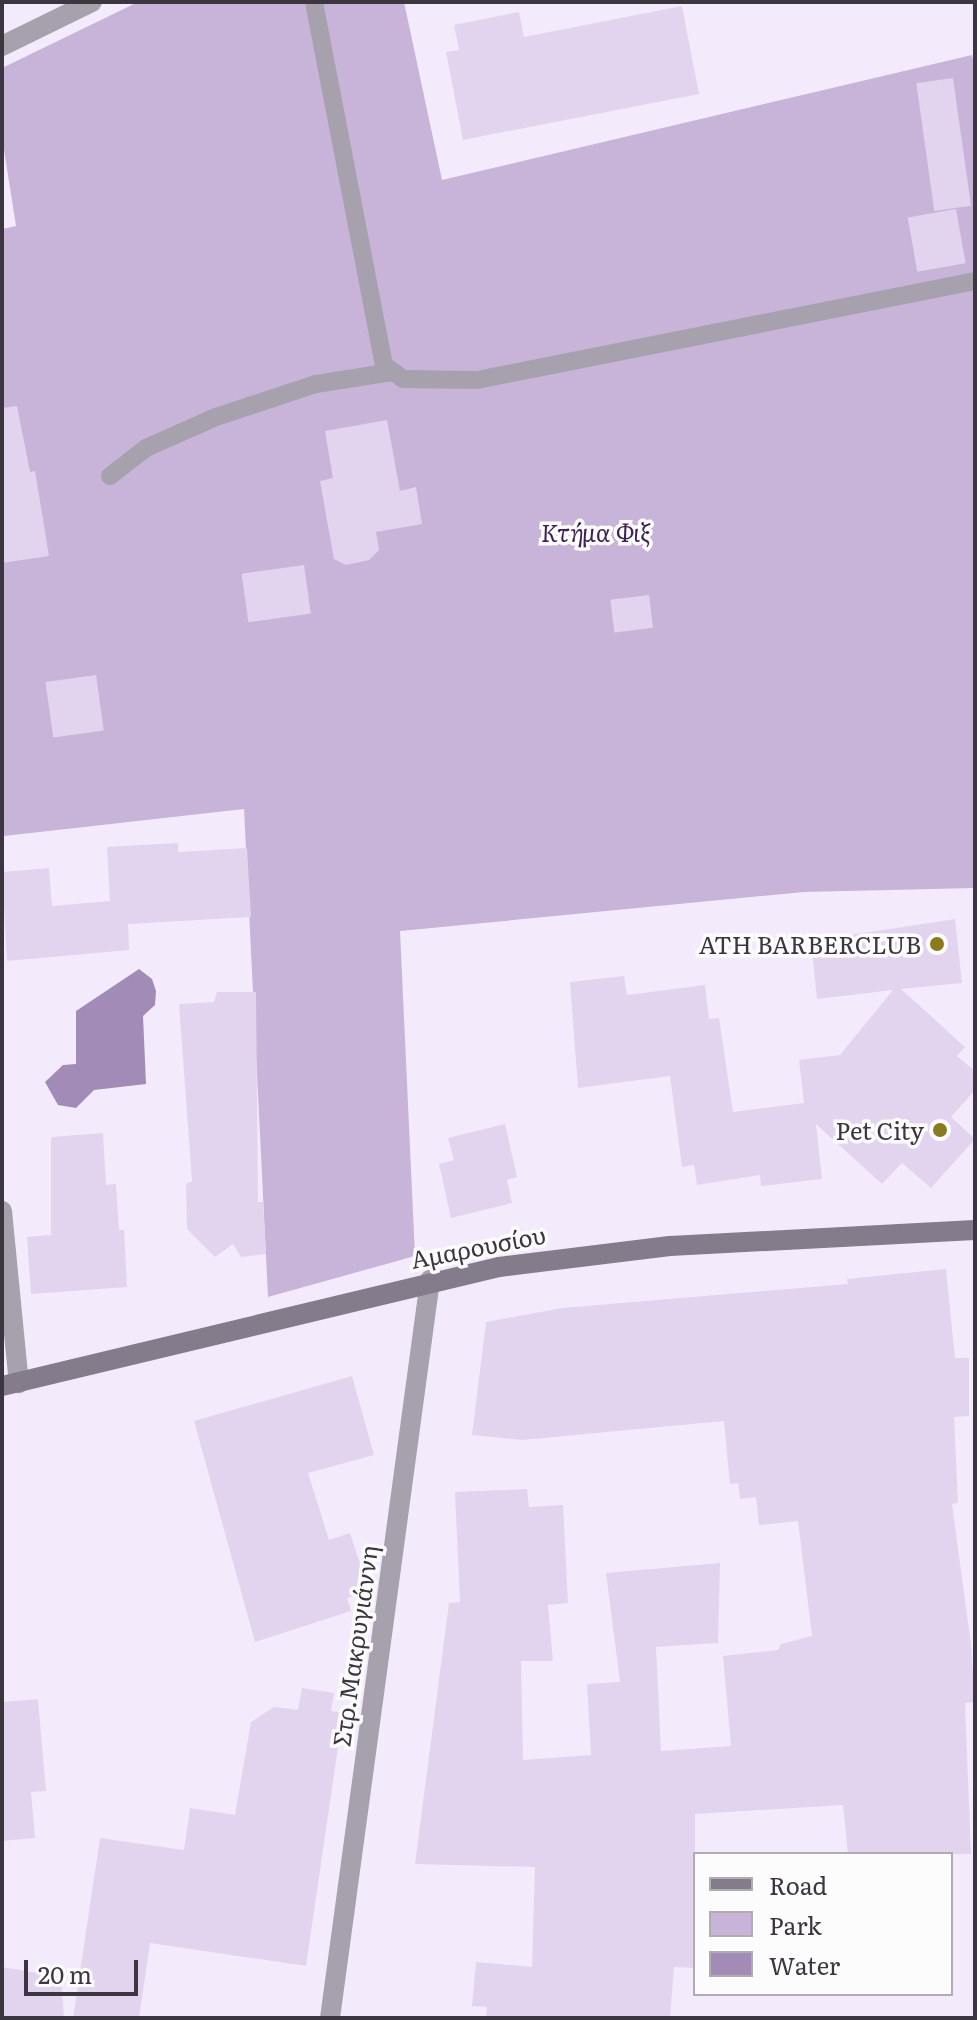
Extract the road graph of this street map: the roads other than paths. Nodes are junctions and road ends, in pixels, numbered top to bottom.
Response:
1 (92, 2) edge
2 (314, 2) edge
3 (2, 46) edge
4 (975, 281) edge
5 (393, 372) junction
6 (110, 476) dead end
7 (2, 1211) edge
8 (975, 1230) edge
9 (430, 1280) junction
10 (10, 1384) edge
11 (330, 2018) edge

1 - 3 street
2 - 5 lane
4 - 5 lane
5 - 6 lane
7 - 10 street
8 - 9 main road, Αμαρουσίου
9 - 10 main road, Αμαρουσίου
9 - 11 street, Στρ.Μακρυγιάννη

